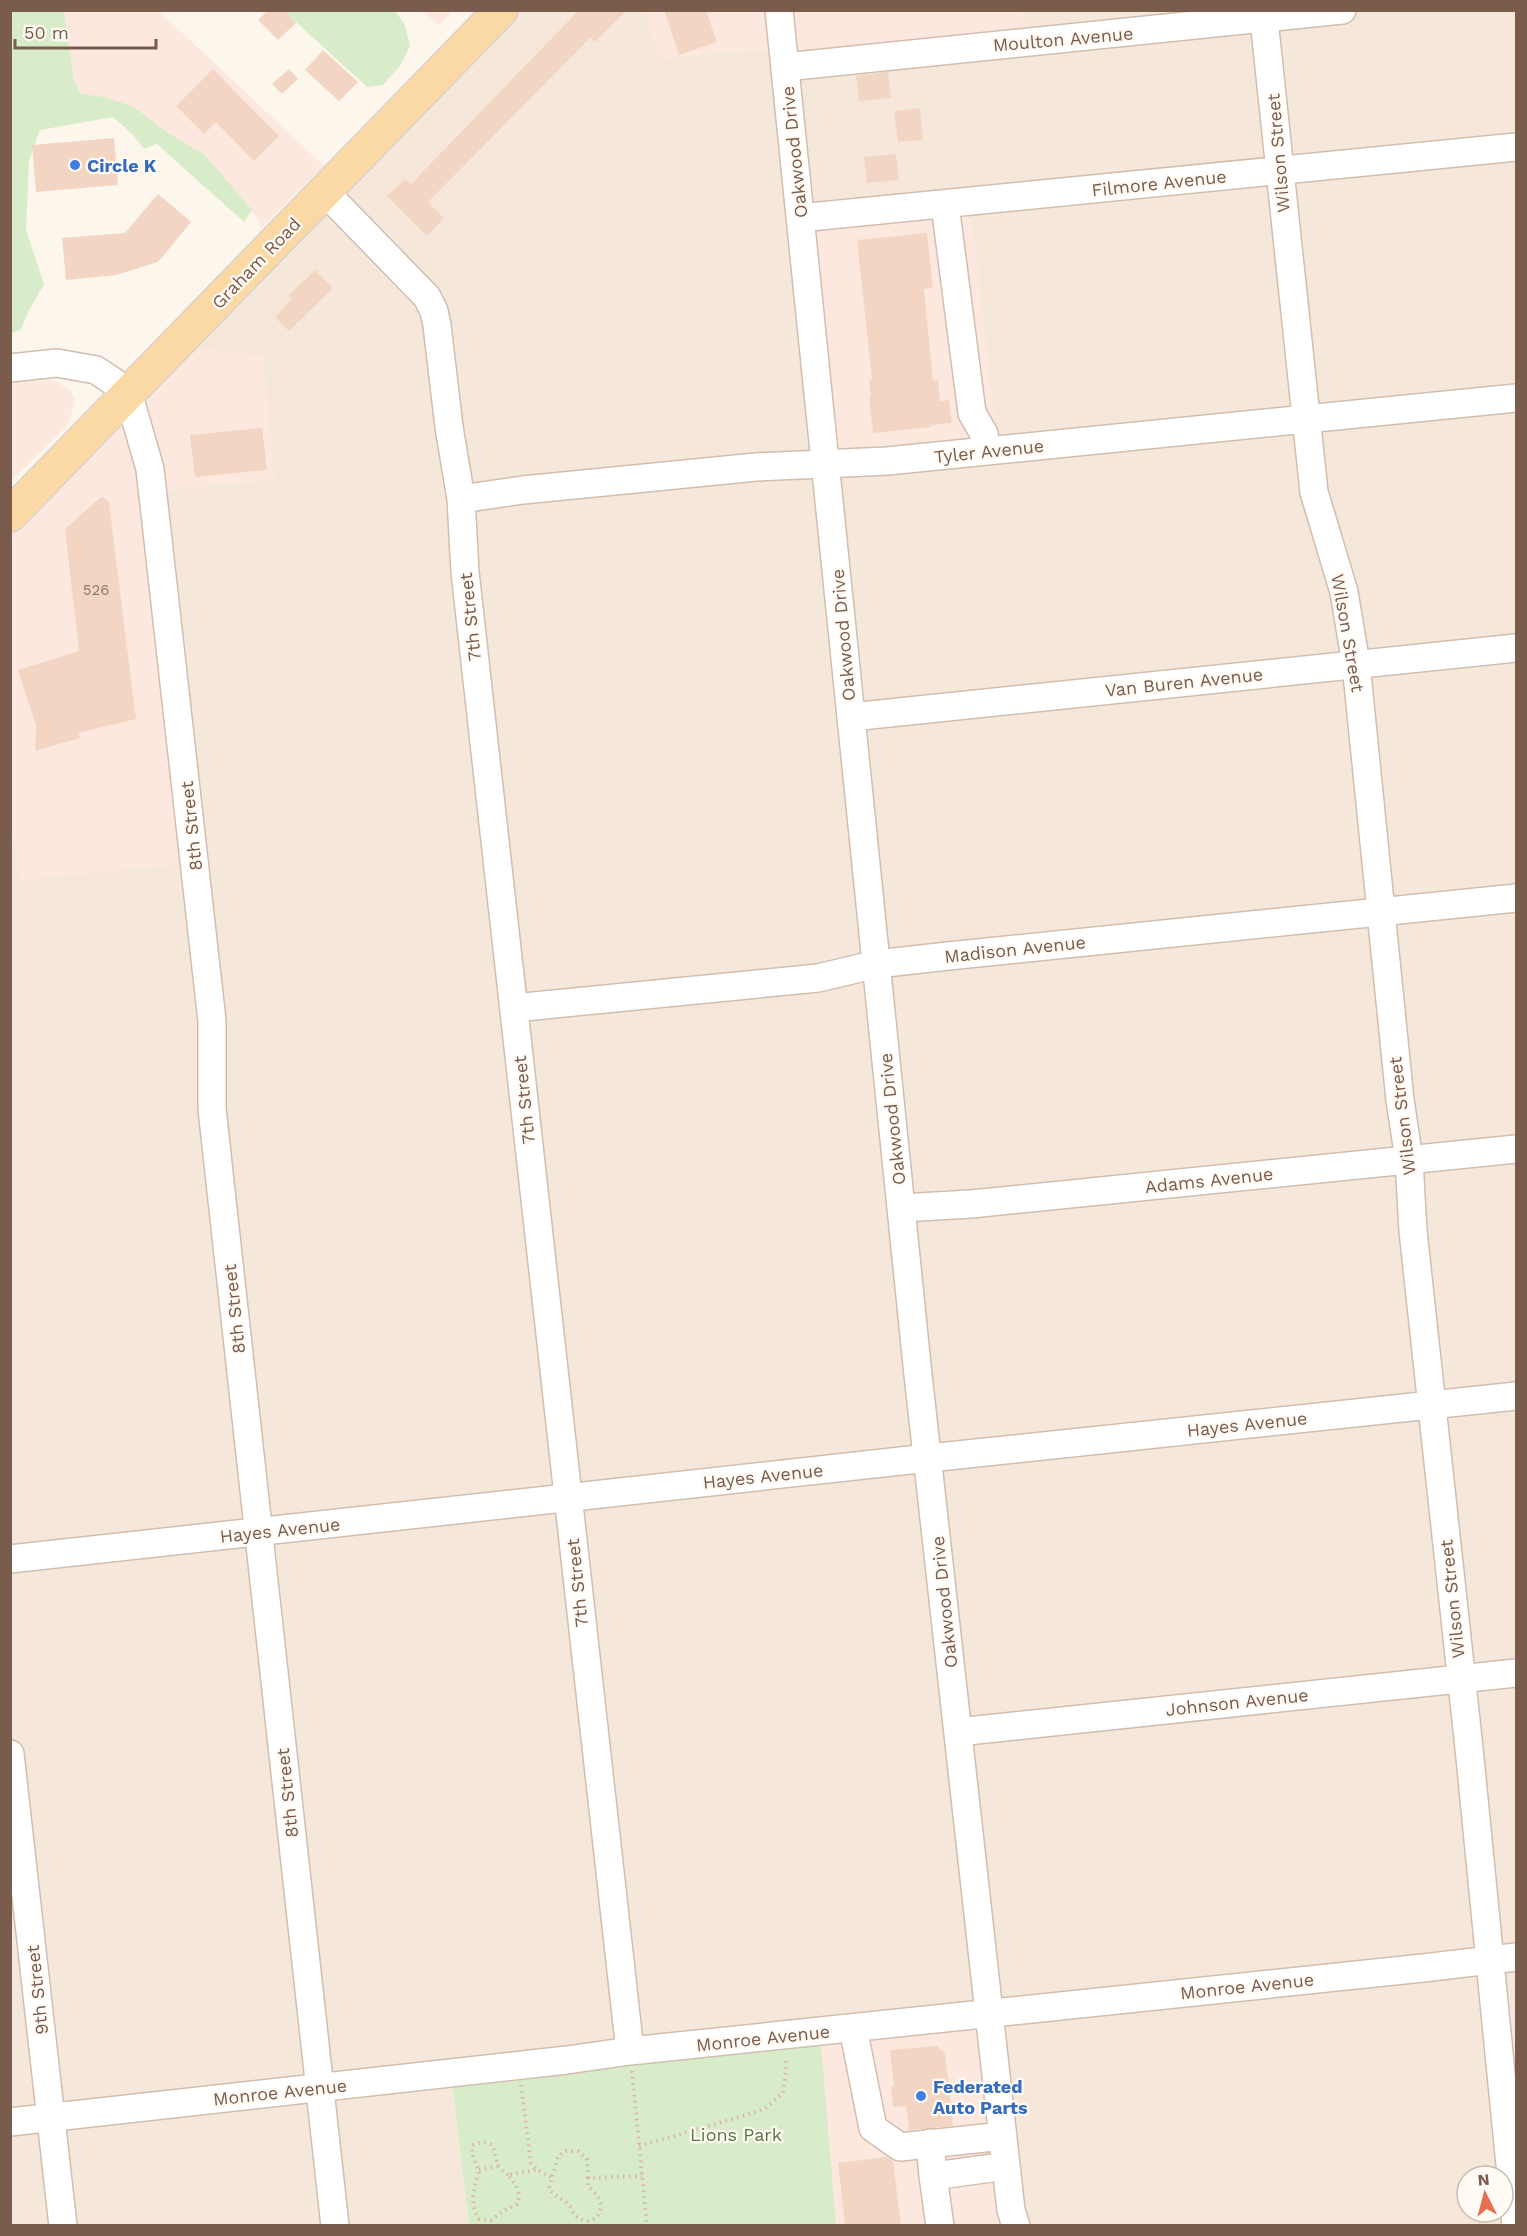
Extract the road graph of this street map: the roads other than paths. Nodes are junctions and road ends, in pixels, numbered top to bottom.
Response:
1 (501, 10) edge
2 (779, 10) edge
3 (1342, 10) edge
4 (1263, 14) edge
5 (785, 67) junction
6 (1516, 147) edge
7 (1279, 170) junction
8 (325, 192) junction
9 (945, 205) junction
10 (800, 218) junction
11 (10, 368) edge
12 (129, 396) junction
13 (1516, 398) edge
14 (1306, 419) junction
15 (987, 451) junction
16 (826, 464) junction
17 (461, 499) junction
18 (10, 515) edge
19 (1516, 648) edge
20 (1356, 664) junction
21 (851, 717) junction
22 (1516, 898) edge
23 (1381, 912) junction
24 (877, 964) junction
25 (514, 1008) junction
26 (1516, 1149) edge
27 (1409, 1160) junction
28 (901, 1208) junction
29 (1516, 1396) edge
30 (1432, 1405) junction
31 (929, 1458) junction
32 (568, 1497) junction
33 (259, 1533) junction
34 (10, 1559) edge
35 (1516, 1673) edge
36 (1461, 1679) junction
37 (958, 1732) junction
38 (10, 1754) edge
39 (1516, 1957) edge
40 (1489, 1959) junction
41 (989, 2013) junction
42 (853, 2028) junction
43 (631, 2060) junction
44 (320, 2088) junction
45 (50, 2118) junction
46 (10, 2122) edge
47 (1003, 2136) junction
48 (930, 2143) junction
49 (1006, 2166) junction
50 (933, 2176) junction
51 (63, 2226) edge
52 (335, 2226) edge
53 (940, 2226) edge
54 (1016, 2226) edge
55 (1516, 2226) edge

1 - 8 main road, Graham Road
2 - 5 street, Oakwood Drive
3 - 4 street, Moulton Avenue
4 - 5 street, Moulton Avenue
4 - 7 street, Wilson Street
5 - 10 street, Oakwood Drive
6 - 7 street, Filmore Avenue
7 - 9 street, Filmore Avenue
7 - 14 street, Wilson Street
8 - 12 main road, Graham Road
8 - 17 street, 7th Street
9 - 10 street, Filmore Avenue
9 - 15 street
10 - 16 street, Oakwood Drive
11 - 12 street
12 - 18 main road, Graham Road
12 - 33 street, 8th Street
13 - 14 street, Tyler Avenue
14 - 15 street, Tyler Avenue
14 - 20 street, Wilson Street
15 - 16 street, Tyler Avenue
16 - 17 street, Tyler Avenue
16 - 21 street, Oakwood Drive
17 - 25 street, 7th Street
19 - 20 street, Van Buren Avenue
20 - 21 street, Van Buren Avenue
20 - 23 street, Wilson Street
21 - 24 street, Oakwood Drive
22 - 23 street, Madison Avenue
23 - 24 street, Madison Avenue
23 - 27 street, Wilson Street
24 - 25 street, Madison Avenue
24 - 28 street, Oakwood Drive
25 - 32 street, 7th Street
26 - 27 street, Adams Avenue
27 - 28 street, Adams Avenue
27 - 30 street, Wilson Street
28 - 31 street, Oakwood Drive
29 - 30 street, Hayes Avenue
30 - 31 street, Hayes Avenue
30 - 36 street, Wilson Street
31 - 32 street, Hayes Avenue
31 - 37 street, Oakwood Drive
32 - 33 street, Hayes Avenue
32 - 43 street, 7th Street
33 - 34 street, Hayes Avenue
33 - 44 street, 8th Street
35 - 36 street, Johnson Avenue
36 - 37 street, Johnson Avenue
36 - 40 street, Wilson Street
37 - 41 street, Oakwood Drive
38 - 45 street, 9th Street
39 - 40 street, Monroe Avenue
40 - 41 street, Monroe Avenue
40 - 55 street, Wilson Street
41 - 42 street, Monroe Avenue
41 - 47 street, Oakwood Drive
42 - 43 street, Monroe Avenue
42 - 48 street
43 - 44 street, Monroe Avenue
44 - 45 street, Monroe Avenue
44 - 52 street, 8th Street
45 - 46 street, Monroe Avenue
45 - 51 street, 9th Street
47 - 48 street
47 - 49 street, Oakwood Drive
48 - 50 street
49 - 50 street
49 - 54 street, Oakwood Drive
50 - 53 street

